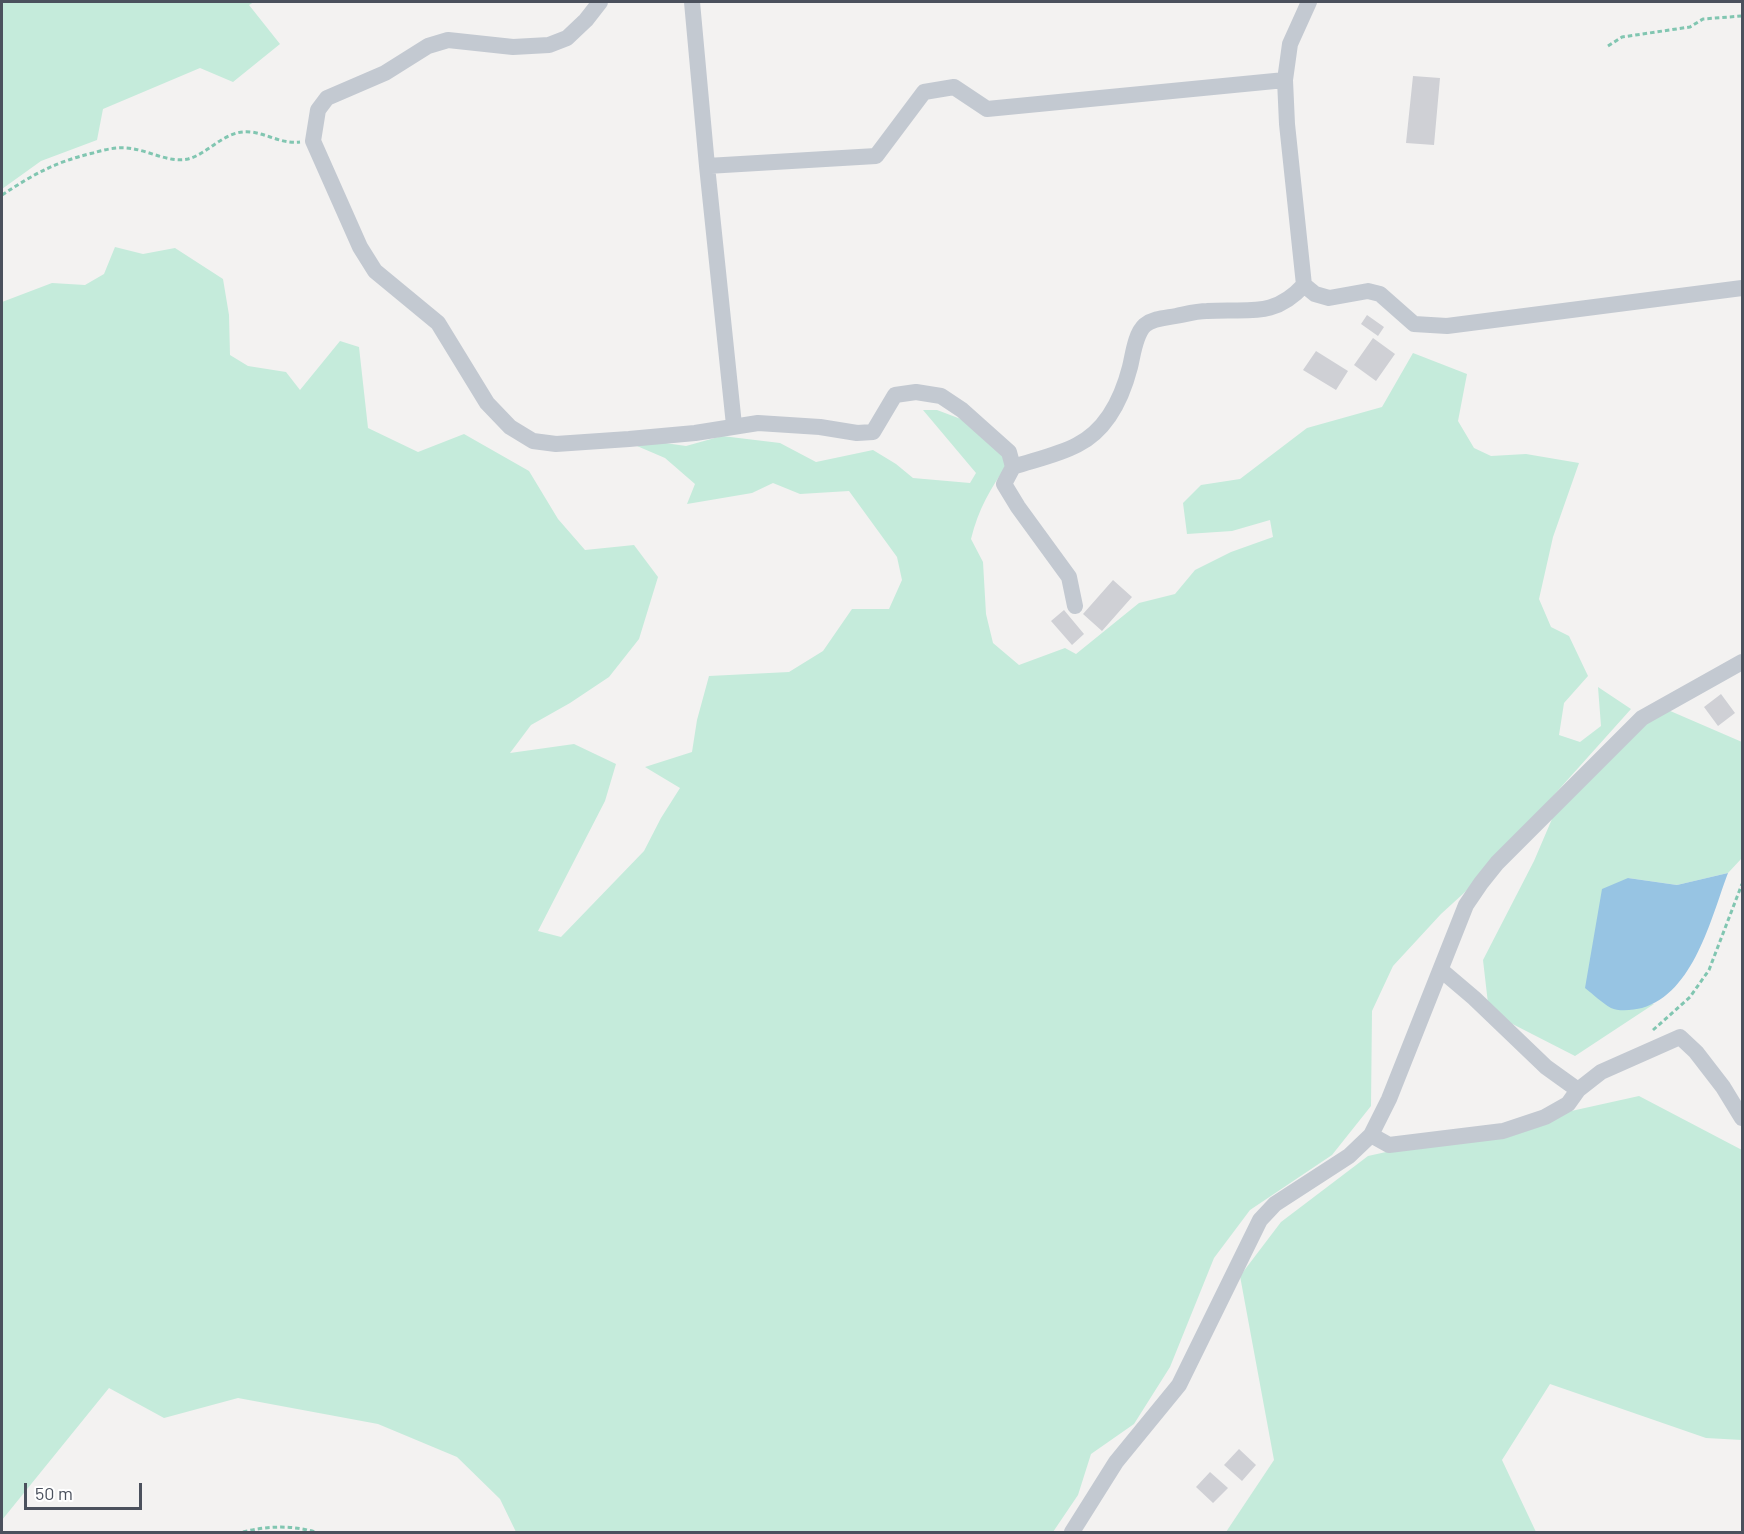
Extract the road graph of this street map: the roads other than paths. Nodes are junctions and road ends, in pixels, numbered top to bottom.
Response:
1 (600, 2) edge
2 (692, 2) edge
3 (1310, 2) edge
4 (1286, 80) junction
5 (707, 166) junction
6 (1304, 285) junction
7 (1743, 288) edge
8 (734, 425) junction
9 (1013, 467) junction
10 (1076, 606) dead end
11 (1743, 662) edge
12 (1441, 970) junction
13 (1578, 1090) junction
14 (1743, 1118) edge
15 (1371, 1135) junction
16 (1072, 1533) edge

1 - 8 street
2 - 5 street
3 - 4 street
4 - 5 street
4 - 6 street
5 - 8 street
6 - 7 street
6 - 9 street
8 - 9 street
9 - 10 street
11 - 12 street
12 - 13 street
12 - 15 street
13 - 14 street
13 - 15 street
15 - 16 street

